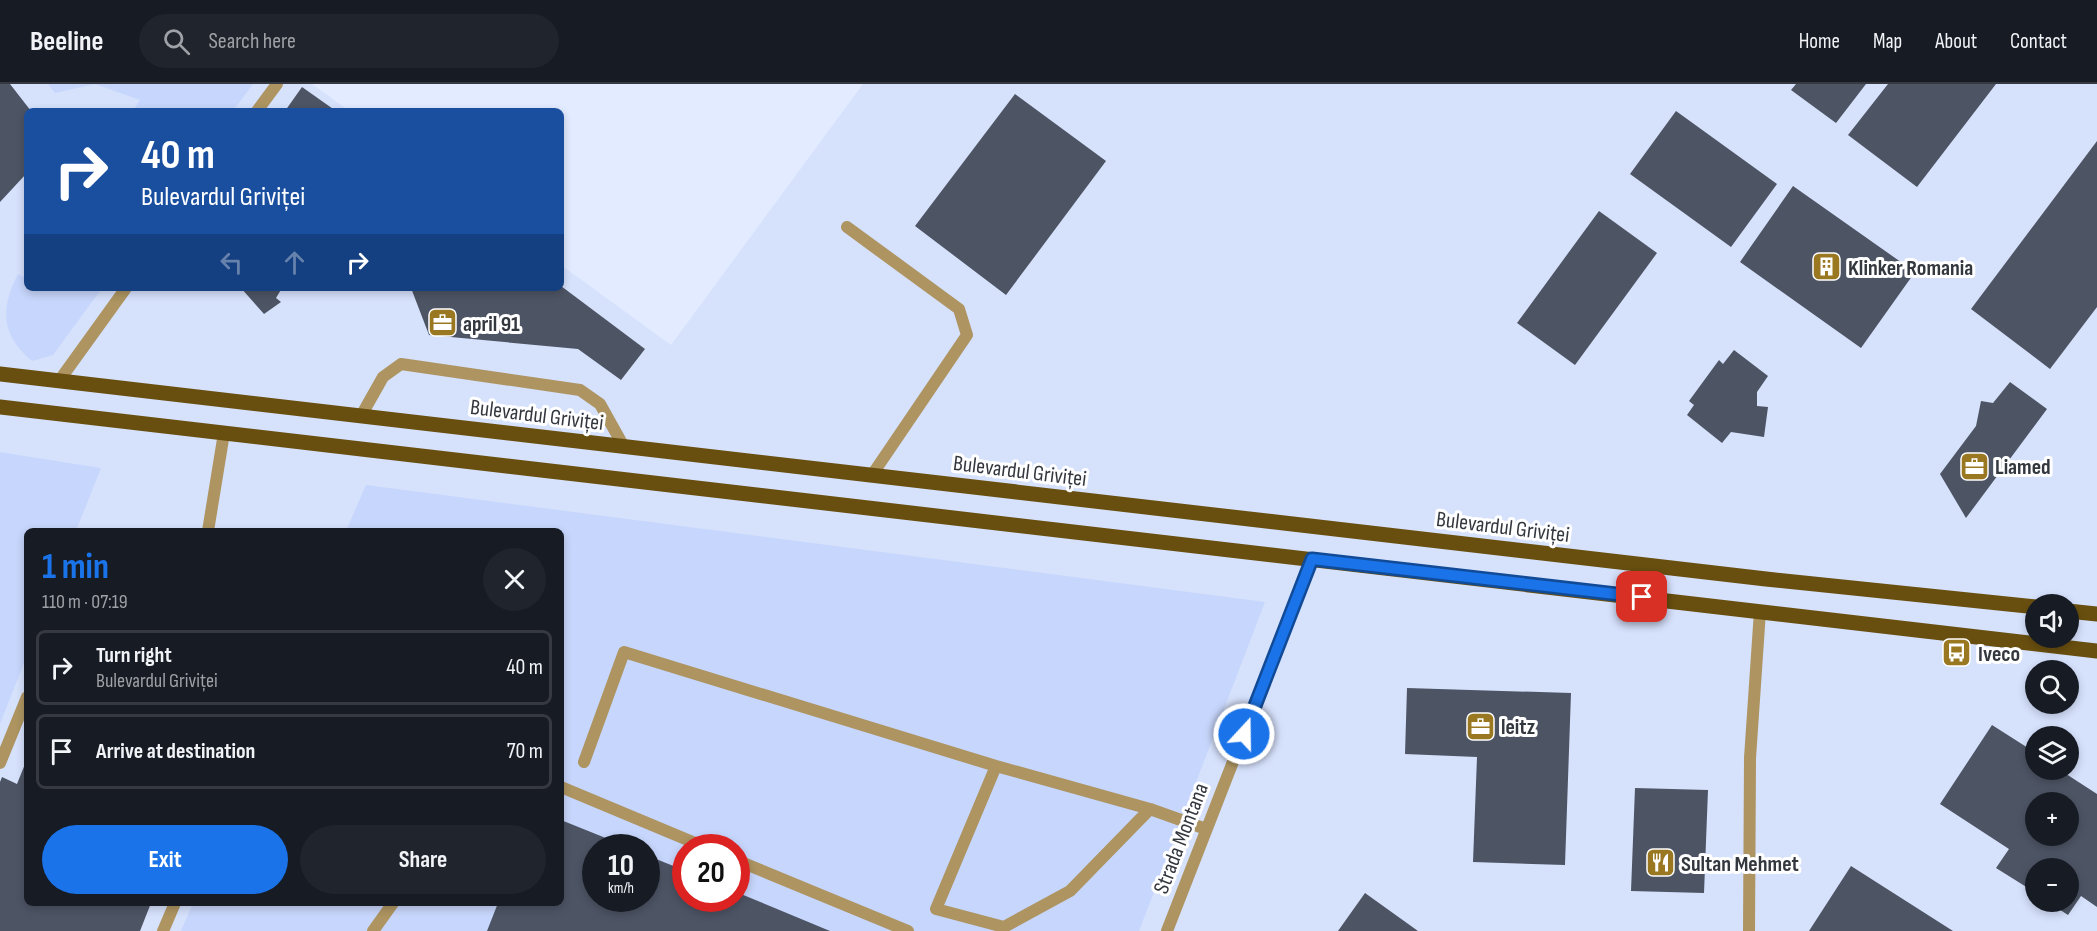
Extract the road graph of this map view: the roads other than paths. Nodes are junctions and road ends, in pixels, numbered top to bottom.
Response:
1 (276, 84) edge
2 (259, 108) edge
3 (847, 227) dead end
4 (124, 291) edge
5 (0, 374) edge
6 (59, 381) junction
7 (0, 407) edge
8 (361, 416) junction
9 (224, 433) junction
10 (624, 447) junction
11 (872, 475) junction
12 (208, 528) edge
13 (1312, 559) junction
14 (2025, 606) edge
15 (1760, 610) junction
16 (2079, 612) edge
17 (2097, 614) edge
18 (2097, 651) edge
19 (24, 704) edge
20 (584, 762) dead end
21 (0, 763) edge
22 (996, 766) junction
23 (564, 788) edge
24 (1150, 809) junction
25 (1206, 829) junction
26 (673, 834) edge
27 (750, 866) edge
28 (174, 906) edge
29 (391, 906) edge
30 (163, 931) edge
31 (373, 931) edge
32 (908, 931) edge
33 (1167, 931) edge
34 (1749, 931) edge

1 - 2 street
3 - 11 street
4 - 6 street
5 - 6 main road, Bulevardul Griviței
6 - 8 main road, Bulevardul Griviței
7 - 9 main road
8 - 10 main road, Bulevardul Griviței
8 - 10 street
9 - 12 street
9 - 13 main road
10 - 11 main road, Bulevardul Griviței
11 - 14 main road, Bulevardul Griviței
13 - 15 main road
13 - 25 street, Strada Montana
15 - 18 main road
15 - 34 street
16 - 17 main road
19 - 21 street
20 - 22 street
22 - 24 street
22 - 24 street
23 - 26 street
24 - 25 street
25 - 33 street, Strada Montana
27 - 32 street
28 - 30 street
29 - 31 street

